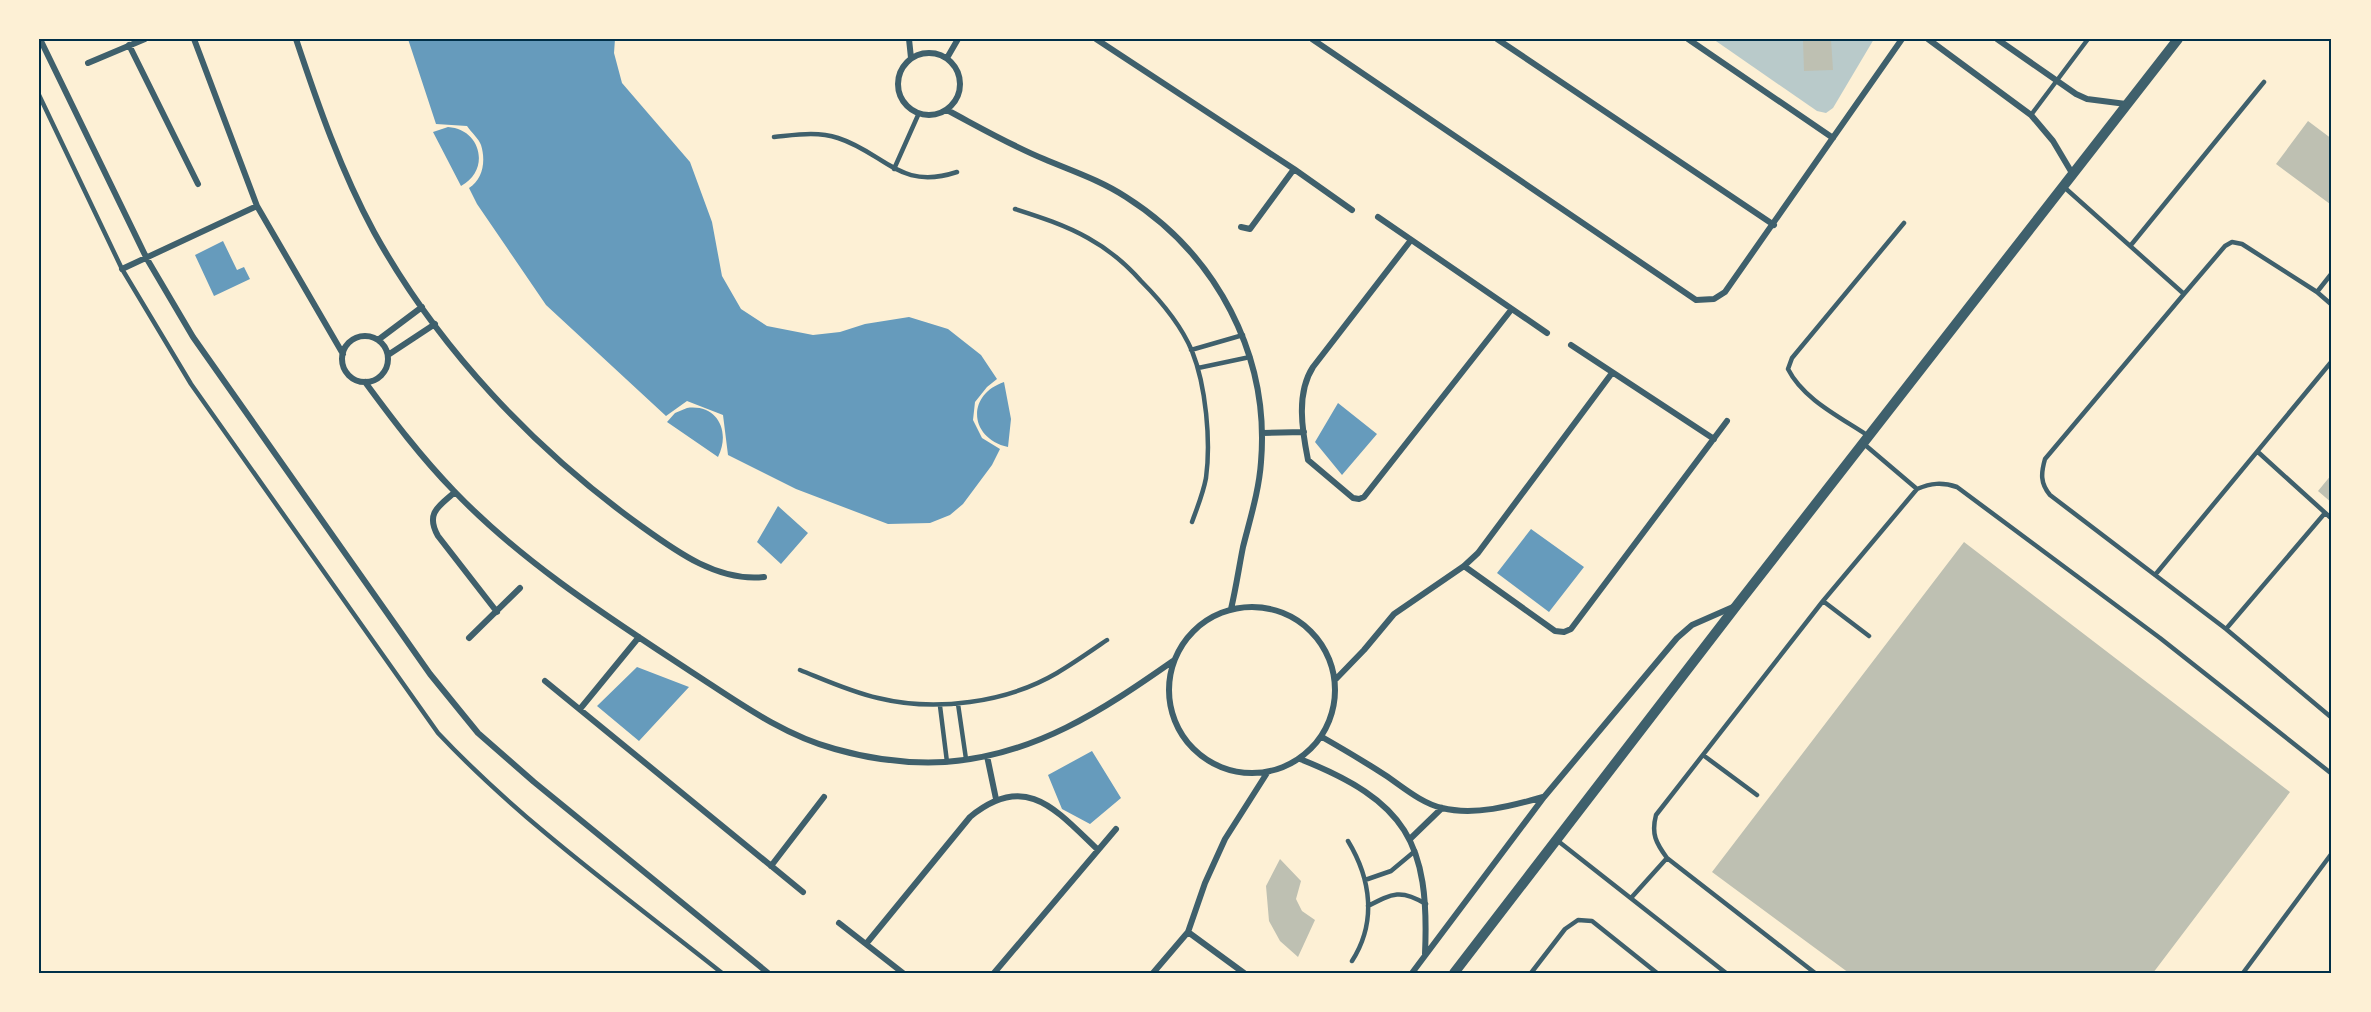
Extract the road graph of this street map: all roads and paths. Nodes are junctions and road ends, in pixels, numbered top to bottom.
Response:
1 (40, 39) edge
2 (145, 39) edge
3 (194, 39) edge
4 (296, 39) edge
5 (909, 39) edge
6 (958, 39) edge
7 (1096, 39) edge
8 (1312, 39) edge
9 (1497, 39) edge
10 (1689, 39) edge
11 (1902, 39) edge
12 (1928, 39) edge
13 (1997, 39) edge
14 (2088, 39) edge
15 (2178, 39) edge
16 (129, 45) junction
17 (911, 58) junction
18 (947, 58) junction
19 (88, 63) dead end
20 (2056, 81) junction
21 (2264, 82) dead end
22 (39, 95) edge
23 (2126, 104) junction
24 (947, 110) junction
25 (919, 113) junction
26 (2031, 115) junction
27 (774, 137) dead end
28 (1833, 138) junction
29 (894, 169) junction
30 (1294, 169) junction
31 (957, 171) dead end
32 (2072, 173) junction
33 (198, 184) dead end
34 (2062, 186) junction
35 (257, 206) junction
36 (1015, 209) dead end
37 (1352, 210) dead end
38 (1378, 217) dead end
39 (1904, 223) dead end
40 (1774, 225) junction
41 (1241, 227) dead end
42 (1411, 240) junction
43 (2132, 245) junction
44 (147, 259) junction
45 (122, 269) junction
46 (2332, 273) edge
47 (2316, 292) junction
48 (2184, 294) junction
49 (2332, 305) edge
50 (422, 307) junction
51 (1511, 310) junction
52 (435, 324) junction
53 (1547, 333) dead end
54 (1243, 335) junction
55 (378, 340) junction
56 (1571, 345) dead end
57 (1191, 350) junction
58 (343, 354) junction
59 (388, 355) junction
60 (1250, 357) junction
61 (2332, 361) edge
62 (1198, 368) junction
63 (1612, 373) junction
64 (365, 382) junction
65 (1727, 421) dead end
66 (1304, 432) junction
67 (1263, 433) junction
68 (1714, 439) junction
69 (1867, 440) junction
70 (2258, 452) junction
71 (1917, 489) junction
72 (455, 492) junction
73 (2325, 513) junction
74 (2332, 519) edge
75 (1192, 522) dead end
76 (1464, 566) junction
77 (2155, 575) junction
78 (764, 577) dead end
79 (520, 588) dead end
80 (1823, 601) junction
81 (1737, 605) junction
82 (1231, 609) junction
83 (497, 612) junction
84 (2226, 629) junction
85 (1869, 636) dead end
86 (469, 638) dead end
87 (639, 638) junction
88 (1107, 640) dead end
89 (1173, 661) junction
90 (800, 670) dead end
91 (1335, 680) junction
92 (545, 681) dead end
93 (958, 704) junction
94 (940, 706) junction
95 (580, 709) junction
96 (2332, 718) edge
97 (1322, 736) junction
98 (1703, 754) junction
99 (987, 756) junction
100 (966, 759) junction
101 (1300, 759) junction
102 (947, 762) junction
103 (1267, 773) junction
104 (2332, 774) edge
105 (1757, 795) dead end
106 (824, 797) dead end
107 (1544, 797) junction
108 (996, 799) junction
109 (1442, 808) junction
110 (1116, 829) dead end
111 (1411, 838) junction
112 (1556, 839) junction
113 (1348, 841) dead end
114 (1098, 850) junction
115 (1415, 851) junction
116 (2332, 853) edge
117 (1667, 858) junction
118 (771, 866) junction
119 (1365, 880) junction
120 (803, 892) dead end
121 (1631, 898) junction
122 (1426, 904) junction
123 (1368, 906) junction
124 (839, 923) dead end
125 (1188, 932) junction
126 (866, 944) junction
127 (1425, 954) junction
128 (1352, 961) dead end
129 (722, 973) edge
130 (768, 973) edge
131 (903, 973) edge
132 (994, 973) edge
133 (1153, 973) edge
134 (1244, 973) edge
135 (1412, 973) edge
136 (1454, 973) edge
137 (1531, 973) edge
138 (1657, 973) edge
139 (1726, 973) edge
140 (1815, 973) edge
141 (2243, 973) edge

1 - 44 street
2 - 16 street
3 - 35 street
4 - 50 street
5 - 17 street
6 - 18 street
7 - 30 street
8 - 40 street
9 - 40 street
10 - 28 street
11 - 28 street
12 - 26 street
13 - 20 street
14 - 20 lane
15 - 23 street
16 - 19 street
16 - 33 street
17 - 18 street
17 - 25 street
18 - 24 street
20 - 23 street
20 - 26 lane
21 - 43 lane
22 - 45 lane
23 - 32 street
24 - 25 street
24 - 54 street
25 - 29 lane
26 - 32 street
27 - 29 lane
28 - 40 street
29 - 31 lane
30 - 37 street
30 - 41 street
32 - 34 street
34 - 43 lane
34 - 69 street
35 - 44 street
35 - 58 street
36 - 57 lane
38 - 42 street
39 - 69 lane
42 - 51 street
42 - 66 street
43 - 48 lane
44 - 45 street
44 - 130 street
45 - 129 lane
46 - 47 lane
47 - 48 lane
47 - 49 lane
48 - 77 lane
50 - 52 street
50 - 55 street
51 - 53 street
51 - 66 street
52 - 59 street
52 - 78 street
54 - 57 lane
54 - 60 street
55 - 58 street
55 - 59 street
56 - 63 street
57 - 62 lane
58 - 64 street
59 - 64 street
60 - 62 lane
60 - 67 street
61 - 70 lane
62 - 75 lane
63 - 68 street
63 - 76 street
64 - 72 street
65 - 68 street
66 - 67 street
67 - 82 street
68 - 76 street
69 - 71 lane
69 - 81 street
70 - 73 lane
70 - 77 lane
71 - 80 lane
71 - 104 lane
72 - 83 street
72 - 87 street
73 - 74 lane
73 - 84 lane
76 - 91 street
77 - 84 lane
79 - 83 street
80 - 85 lane
80 - 98 lane
81 - 107 street
81 - 112 street
82 - 89 street
82 - 91 street
83 - 86 street
84 - 96 lane
87 - 95 street
87 - 102 street
88 - 93 lane
89 - 99 street
89 - 103 street
90 - 94 lane
91 - 97 street
92 - 95 street
93 - 94 lane
93 - 100 lane
94 - 102 lane
95 - 118 street
97 - 101 street
97 - 109 street
98 - 105 lane
98 - 117 lane
99 - 100 street
99 - 108 street
100 - 102 street
101 - 103 street
101 - 111 street
103 - 125 street
106 - 118 street
107 - 109 street
107 - 127 street
108 - 114 street
108 - 126 street
109 - 111 street
110 - 114 street
111 - 115 street
112 - 121 lane
112 - 136 street
113 - 119 lane
114 - 132 street
115 - 119 lane
115 - 122 street
116 - 141 lane
117 - 121 lane
117 - 140 lane
118 - 120 street
119 - 123 lane
121 - 139 lane
122 - 123 lane
122 - 127 street
123 - 128 lane
124 - 126 street
125 - 133 street
125 - 134 street
126 - 131 street
127 - 135 street
137 - 138 lane

